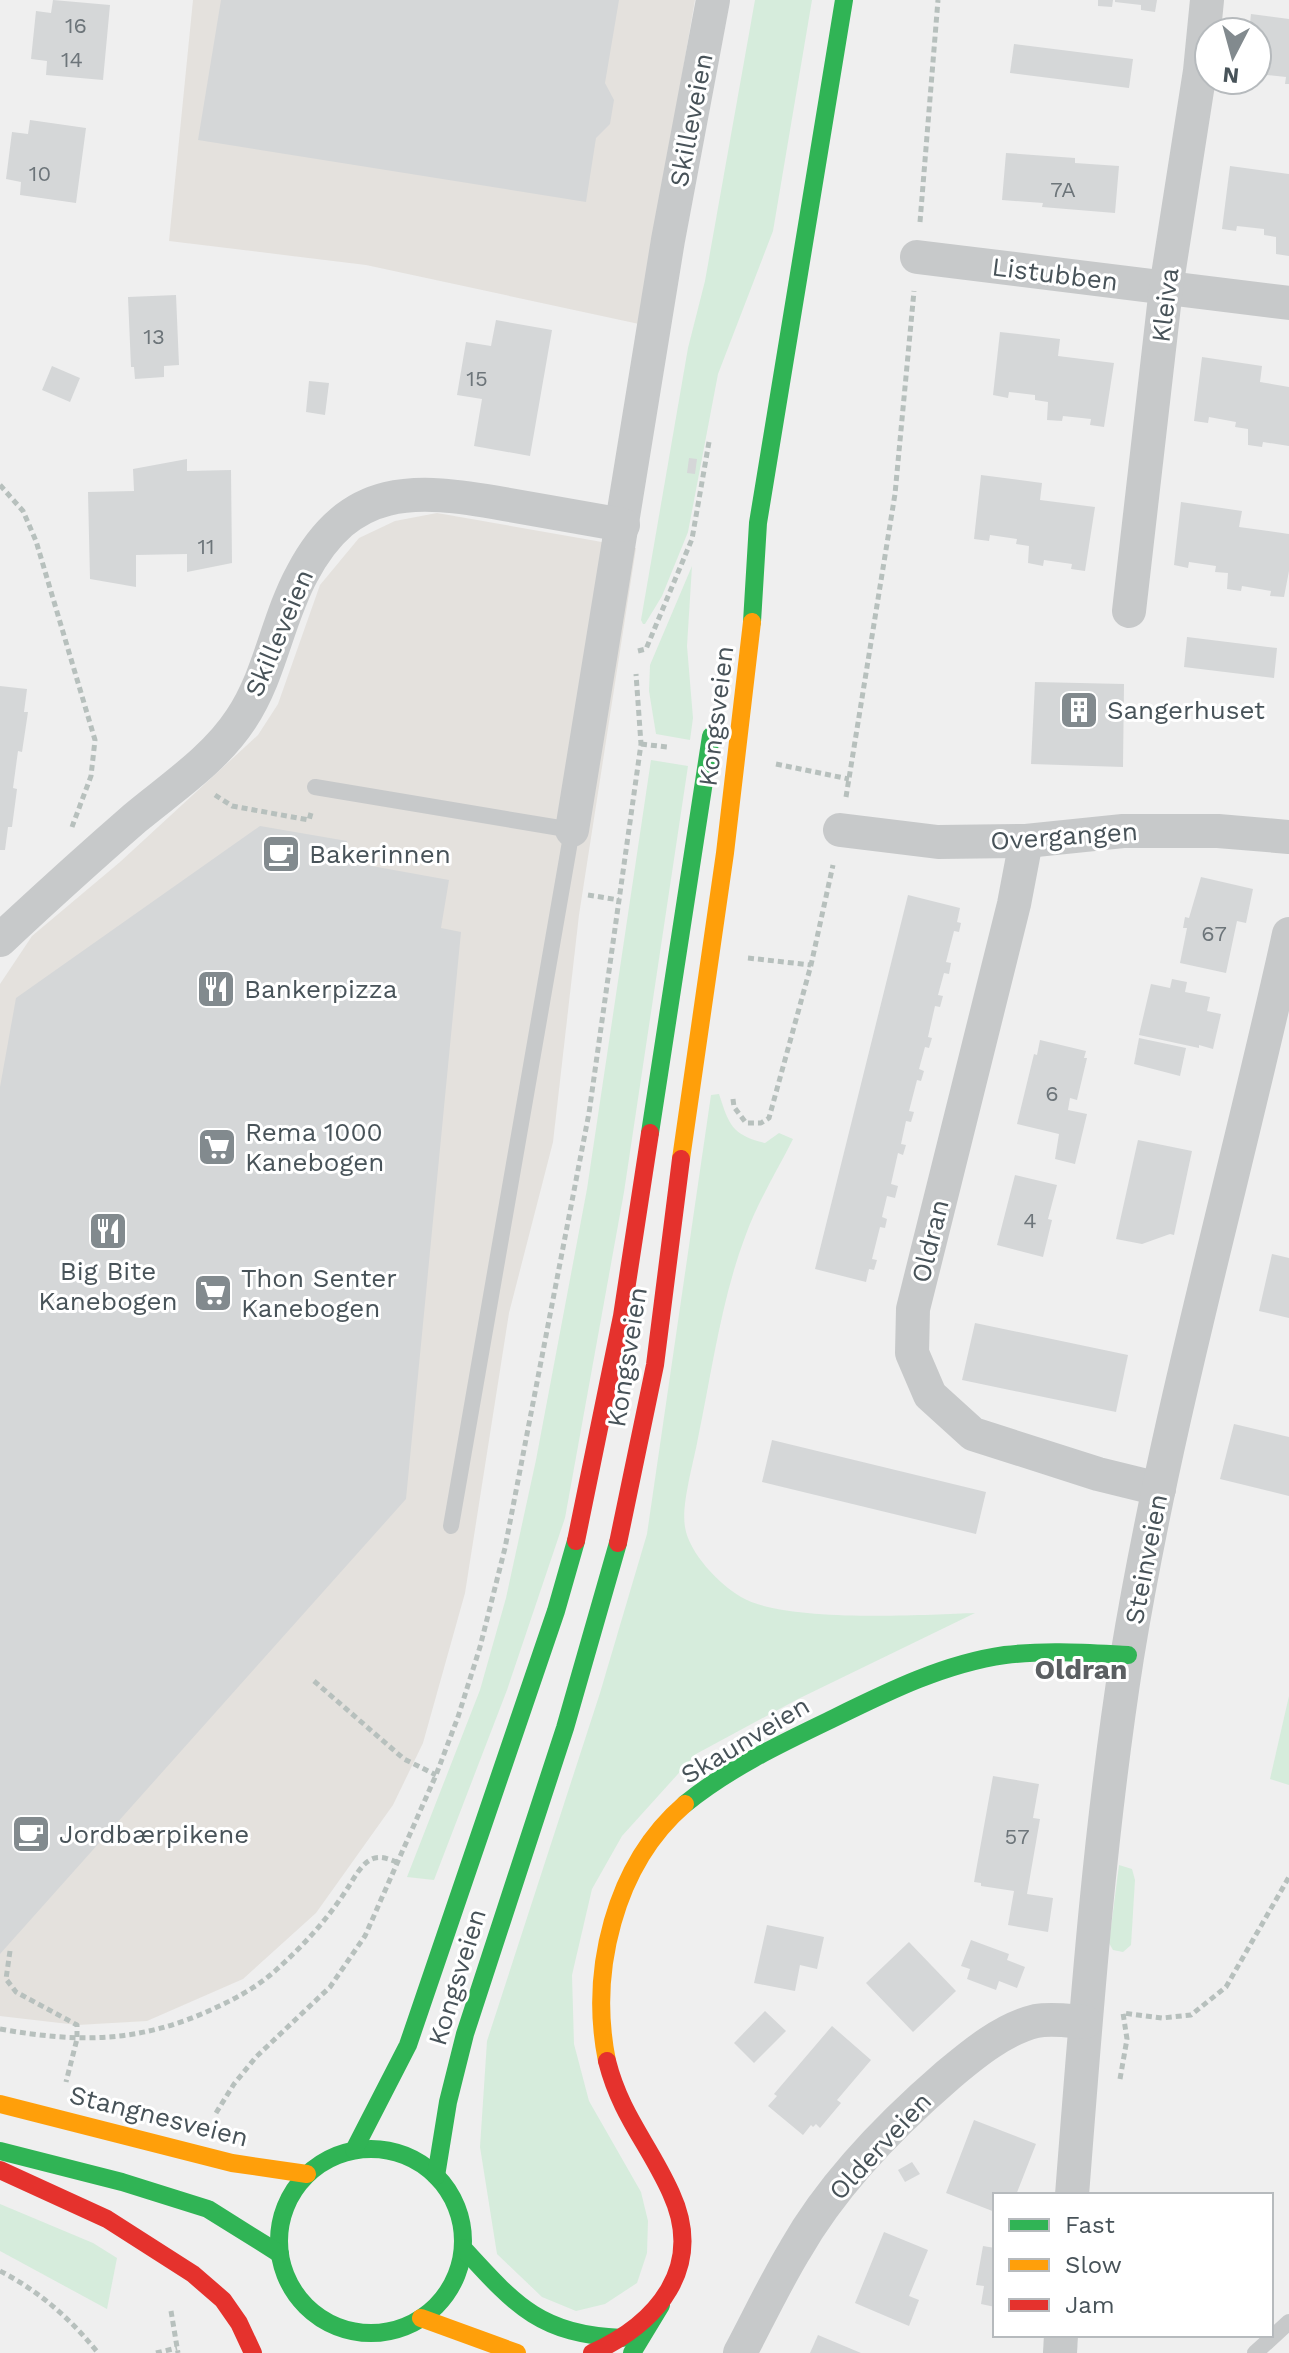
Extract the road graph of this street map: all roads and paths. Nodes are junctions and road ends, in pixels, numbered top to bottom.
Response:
1 (713, 0) edge
2 (844, 0) edge
3 (938, 0) edge
4 (1207, 0) edge
5 (917, 257) junction
6 (1166, 288) junction
7 (1289, 303) edge
8 (709, 442) dead end
9 (0, 485) edge
10 (758, 523) junction
11 (623, 525) junction
12 (735, 606) dead end
13 (1129, 611) dead end
14 (633, 652) dead end
15 (637, 680) dead end
16 (714, 721) dead end
17 (663, 747) dead end
18 (780, 765) dead end
19 (849, 779) junction
20 (315, 787) joint
21 (211, 793) dead end
22 (572, 830) junction
23 (840, 830) junction
24 (70, 836) dead end
25 (1289, 837) edge
26 (1026, 841) junction
27 (0, 940) edge
28 (748, 943) dead end
29 (1287, 949) edge
30 (746, 958) junction
31 (811, 965) junction
32 (744, 973) dead end
33 (732, 1093) dead end
34 (1159, 1489) junction
35 (451, 1526) dead end
36 (1128, 1655) junction
37 (314, 1681) dead end
38 (436, 1775) dead end
39 (399, 1863) dead end
40 (1289, 1877) edge
41 (10, 1951) dead end
42 (1123, 2013) dead end
43 (1085, 2022) junction
44 (0, 2029) edge
45 (77, 2039) junction
46 (0, 2104) edge
47 (354, 2150) junction
48 (0, 2151) edge
49 (0, 2170) edge
50 (307, 2174) junction
51 (436, 2176) junction
52 (1072, 2193) edge
53 (463, 2248) junction
54 (280, 2254) junction
55 (0, 2271) edge
56 (171, 2302) dead end
57 (312, 2312) junction
58 (421, 2318) junction
59 (1289, 2322) edge
60 (396, 2329) junction
61 (1273, 2337) edge
62 (1273, 2337) edge
63 (315, 2339) dead end
64 (627, 2345) edge
65 (178, 2351) edge
66 (98, 2353) edge
67 (156, 2353) edge
68 (253, 2353) edge
69 (389, 2353) edge
70 (517, 2353) edge
71 (592, 2353) edge
72 (740, 2353) edge
73 (1255, 2353) edge

1 - 11 street, Skilleveien
2 - 10 main road, Kongsveien
3 - 5 path
4 - 6 street, Kleiva
5 - 6 street, Listubben
5 - 19 path
6 - 7 street, Listubben
6 - 13 street, Kleiva
8 - 14 path
9 - 24 path
10 - 12 main road, Kongsveien
10 - 51 main road, Kongsveien
11 - 22 street, Skilleveien
11 - 27 street, Skilleveien
15 - 17 path
16 - 47 main road, Kongsveien
18 - 19 path
19 - 23 path
20 - 21 path
20 - 22 lane
22 - 35 lane
23 - 26 street, Overgangen
23 - 31 path
25 - 26 street, Overgangen
26 - 34 street, Oldran
28 - 30 path
29 - 34 street, Steinveien
30 - 31 path
30 - 32 path
31 - 33 path
34 - 36 street, Steinveien
36 - 43 street, Steinveien
36 - 64 main road, Skaunveien
37 - 38 path
39 - 45 path
40 - 42 path
41 - 45 path
43 - 52 street, Steinveien
43 - 72 street, Olderveien
44 - 45 path
46 - 50 main road, Stangnesveien
47 - 50 main road
47 - 51 main road
48 - 54 main road
49 - 68 main road
50 - 54 main road
51 - 53 main road
53 - 58 main road
53 - 64 main road
54 - 57 main road
55 - 66 path
56 - 65 path
57 - 60 main road
57 - 63 main road
58 - 60 main road
58 - 70 main road
59 - 61 lane
60 - 69 main road
62 - 73 lane
64 - 71 main road
65 - 67 path

